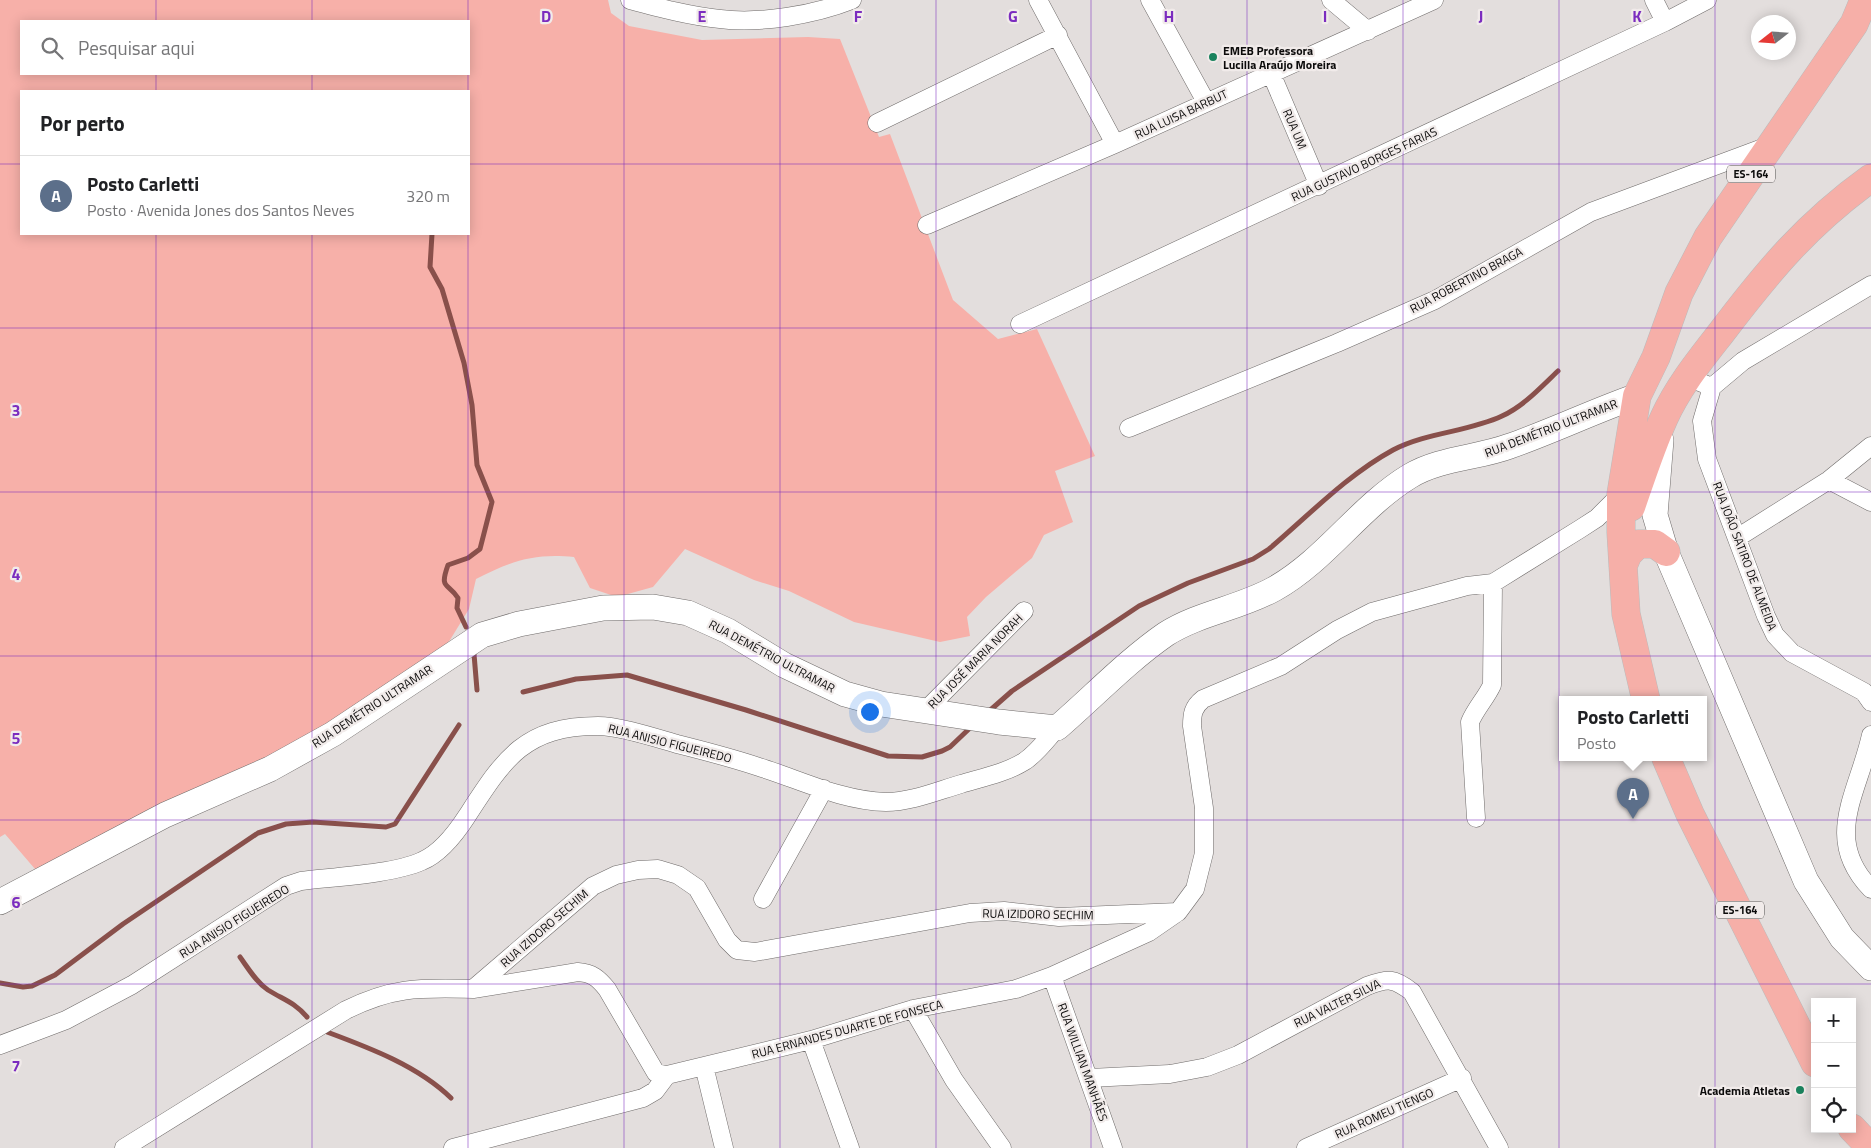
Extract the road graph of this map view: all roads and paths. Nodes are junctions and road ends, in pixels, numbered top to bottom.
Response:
1 (630, 0) edge
2 (852, 0) edge
3 (1038, 0) edge
4 (1150, 0) edge
5 (1331, 0) edge
6 (1434, 0) edge
7 (1654, 0) edge
8 (1707, 0) edge
9 (1863, 18) edge
10 (1666, 22) junction
11 (1368, 30) junction
12 (1058, 35) junction
13 (1271, 73) junction
14 (1206, 102) junction
15 (877, 123) dead end
16 (1115, 144) junction
17 (1774, 144) junction
18 (1871, 178) edge
19 (1319, 186) junction
20 (927, 225) dead end
21 (1871, 285) edge
22 (1020, 324) dead end
23 (1656, 357) junction
24 (1687, 377) junction
25 (1712, 388) junction
26 (1637, 396) junction
27 (1664, 418) junction
28 (1129, 428) dead end
29 (1871, 446) edge
30 (1642, 475) junction
31 (1829, 480) junction
32 (1621, 494) junction
33 (1871, 502) edge
34 (1655, 515) junction
35 (1621, 532) junction
36 (1737, 538) junction
37 (1666, 552) junction
38 (1623, 566) junction
39 (1493, 583) junction
40 (1024, 612) dead end
41 (1645, 696) edge
42 (1871, 702) edge
43 (925, 711) junction
44 (1057, 728) junction
45 (1871, 735) edge
46 (1667, 761) edge
47 (1865, 783) edge
48 (824, 789) junction
49 (1476, 818) dead end
50 (1871, 889) edge
51 (764, 899) dead end
52 (0, 902) edge
53 (1178, 912) junction
54 (1871, 968) edge
55 (1052, 976) junction
56 (473, 989) junction
57 (914, 1009) junction
58 (811, 1040) junction
59 (0, 1045) edge
60 (1811, 1054) edge
61 (704, 1066) junction
62 (667, 1075) junction
63 (1090, 1078) junction
64 (1462, 1078) junction
65 (1856, 1132) edge
66 (1843, 1133) edge
67 (124, 1148) edge
68 (453, 1148) edge
69 (724, 1148) edge
70 (850, 1148) edge
71 (1002, 1148) edge
72 (1113, 1148) edge
73 (1306, 1148) edge
74 (1499, 1148) edge
75 (1846, 1148) edge
76 (1871, 1148) edge

1 - 2 street
3 - 12 street
4 - 14 street
5 - 11 street
6 - 11 street, RUA LUISA BARBUT
7 - 10 street
8 - 10 street, RUA GUSTAVO BORGES FARIAS
9 - 17 highway, ES-164
10 - 19 street, RUA GUSTAVO BORGES FARIAS
11 - 13 street, RUA LUISA BARBUT
12 - 15 street
12 - 16 street
13 - 14 street, RUA LUISA BARBUT
13 - 19 street, RUA UM
14 - 16 street, RUA LUISA BARBUT
16 - 20 street, RUA LUISA BARBUT
17 - 23 highway, ES-164
17 - 28 street, RUA ROBERTINO BRAGA
18 - 24 highway, ES-164
19 - 22 street, RUA GUSTAVO BORGES FARIAS
21 - 25 street
23 - 26 highway, ES-164
23 - 30 highway
24 - 25 street
24 - 27 highway, ES-164
25 - 36 street, RUA JOÃO SATIRO DE ALMEIDA
26 - 32 highway, ES-164
26 - 44 street, RUA DEMÉTRIO ULTRAMAR
27 - 30 highway, ES-164
27 - 34 street
29 - 31 street
30 - 34 street
30 - 35 highway, ES-164
31 - 33 street
31 - 36 street
32 - 35 highway, ES-164
32 - 39 street, RUA ERNANDES DUARTE DE FONSECA
34 - 37 street
35 - 38 highway, ES-164
36 - 42 street, RUA JOÃO SATIRO DE ALMEIDA
37 - 38 highway
37 - 54 street
38 - 41 highway, ES-164
39 - 49 street
39 - 53 street, RUA ERNANDES DUARTE DE FONSECA
40 - 43 street, RUA JOSÉ MARIA NORAH
43 - 44 street, RUA DEMÉTRIO ULTRAMAR
43 - 52 street, RUA DEMÉTRIO ULTRAMAR
44 - 48 street, RUA ANISIO FIGUEIREDO
45 - 47 street
46 - 60 highway, ES-164
47 - 50 street
48 - 51 street
48 - 59 street, RUA ANISIO FIGUEIREDO
53 - 55 street, RUA ERNANDES DUARTE DE FONSECA
53 - 56 street, RUA IZIDORO SECHIM
55 - 57 street, RUA ERNANDES DUARTE DE FONSECA
55 - 63 street, RUA WILLIAN MANHÃES
56 - 62 street
56 - 67 street
57 - 58 street, RUA ERNANDES DUARTE DE FONSECA
57 - 71 street
58 - 61 street, RUA ERNANDES DUARTE DE FONSECA
58 - 70 street
61 - 62 street, RUA ERNANDES DUARTE DE FONSECA
61 - 69 street
62 - 68 street
63 - 64 street, RUA VALTER SILVA
63 - 72 street, RUA WILLIAN MANHÃES
64 - 73 street, RUA ROMEU TIENGO
64 - 74 street, RUA VALTER SILVA
65 - 76 highway
66 - 75 highway

